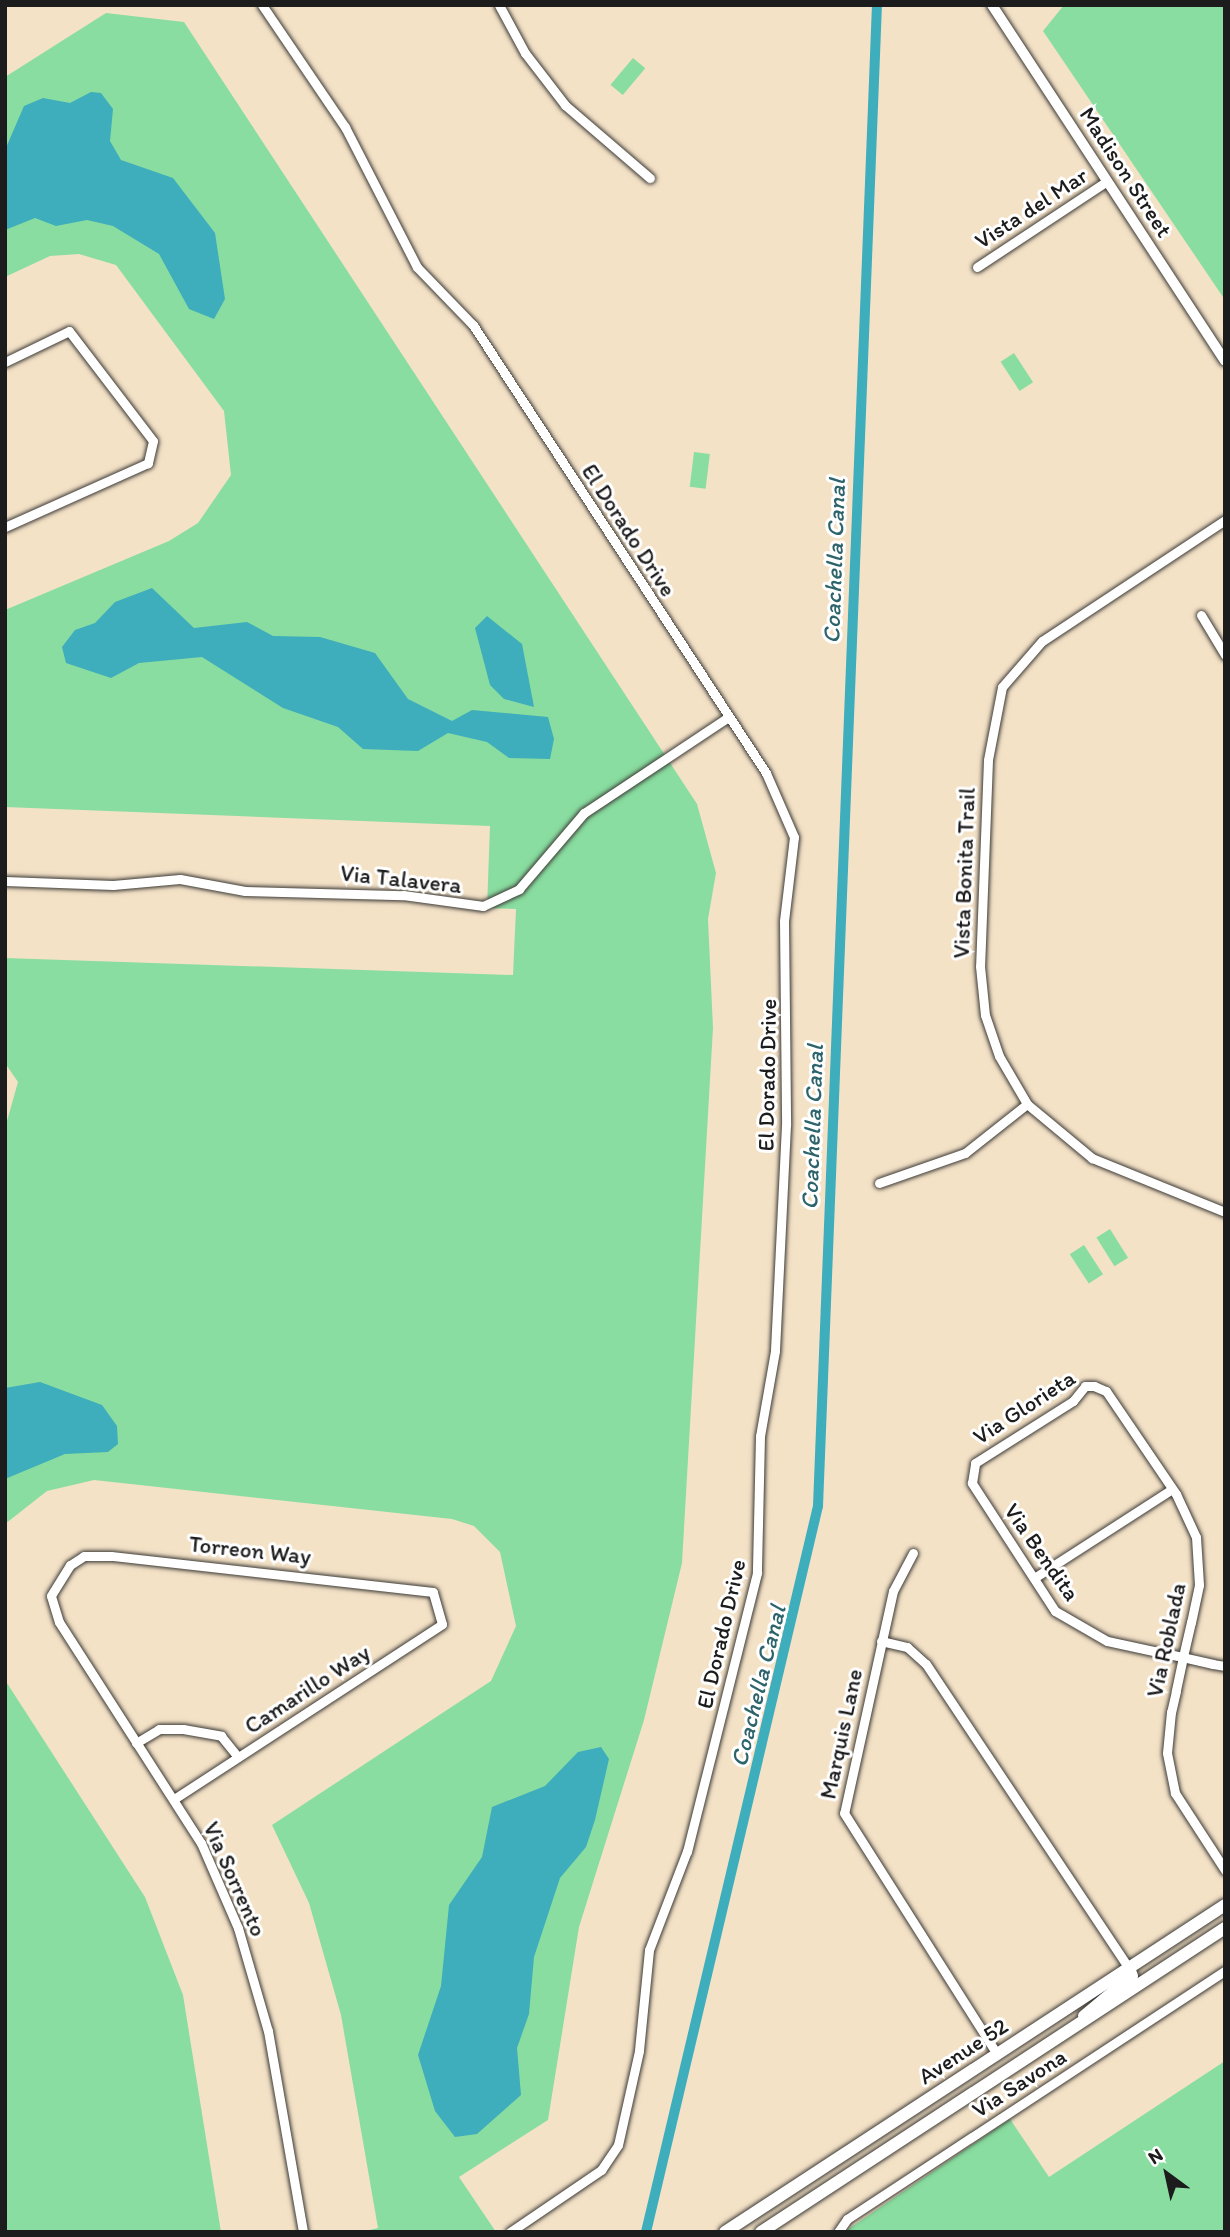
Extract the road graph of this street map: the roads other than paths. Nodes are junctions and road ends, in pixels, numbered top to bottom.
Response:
1 (262, 5) edge
2 (499, 5) edge
3 (992, 5) edge
4 (650, 178) dead end
5 (1107, 181) junction
6 (977, 267) dead end
7 (1225, 361) edge
8 (5, 362) edge
9 (1225, 520) edge
10 (5, 527) edge
11 (1201, 615) dead end
12 (1225, 655) edge
13 (727, 718) junction
14 (5, 881) edge
15 (1027, 1104) junction
16 (879, 1183) dead end
17 (1225, 1212) edge
18 (1101, 1387) joint
19 (972, 1468) joint
20 (1172, 1489) junction
21 (914, 1553) dead end
22 (58, 1577) joint
23 (1034, 1578) junction
24 (439, 1602) joint
25 (881, 1642) junction
26 (1183, 1657) junction
27 (1225, 1666) edge
28 (136, 1743) junction
29 (238, 1757) junction
30 (174, 1799) junction
31 (1225, 1870) edge
32 (1225, 1905) edge
33 (1225, 1928) edge
34 (1129, 1968) junction
35 (1225, 1971) edge
36 (1077, 2025) junction
37 (997, 2054) junction
38 (838, 2158) junction
39 (797, 2185) junction
40 (786, 2215) junction
41 (303, 2232) edge
42 (510, 2232) edge
43 (725, 2232) edge
44 (741, 2232) edge
45 (761, 2232) edge
46 (838, 2232) edge

1 - 13 street, El Dorado Drive
2 - 4 street
3 - 5 street, Madison Street
5 - 6 street, Vista del Mar
5 - 7 street, Madison Street
8 - 10 street
9 - 15 street, Vista Bonita Trail
11 - 12 street
13 - 14 street, Via Talavera
13 - 42 street, El Dorado Drive
15 - 16 street
15 - 17 street, Vista Bonita Trail
18 - 19 street, Via Glorieta
18 - 20 street, Via Roblada
19 - 23 street, Via Bendita
20 - 23 street
20 - 26 street, Via Roblada
21 - 25 street, Marquis Lane
22 - 24 street, Torreon Way
22 - 28 street, Via Sorrento
23 - 26 street, Via Bendita
24 - 29 street, Camarillo Way
25 - 34 street
25 - 37 street, Marquis Lane
26 - 27 street, Via Bendita
26 - 31 street, Via Roblada
28 - 29 street
28 - 30 street, Via Sorrento
29 - 30 street, Camarillo Way
30 - 41 street, Via Sorrento
32 - 34 main road, Avenue 52
33 - 36 main road, Avenue 52
34 - 36 main road
34 - 37 main road, Avenue 52
35 - 46 street, Via Savona
36 - 40 main road, Avenue 52
37 - 38 main road, Avenue 52
38 - 39 main road, Avenue 52
38 - 40 main road
39 - 43 main road, Avenue 52
39 - 44 main road
40 - 45 main road, Avenue 52

